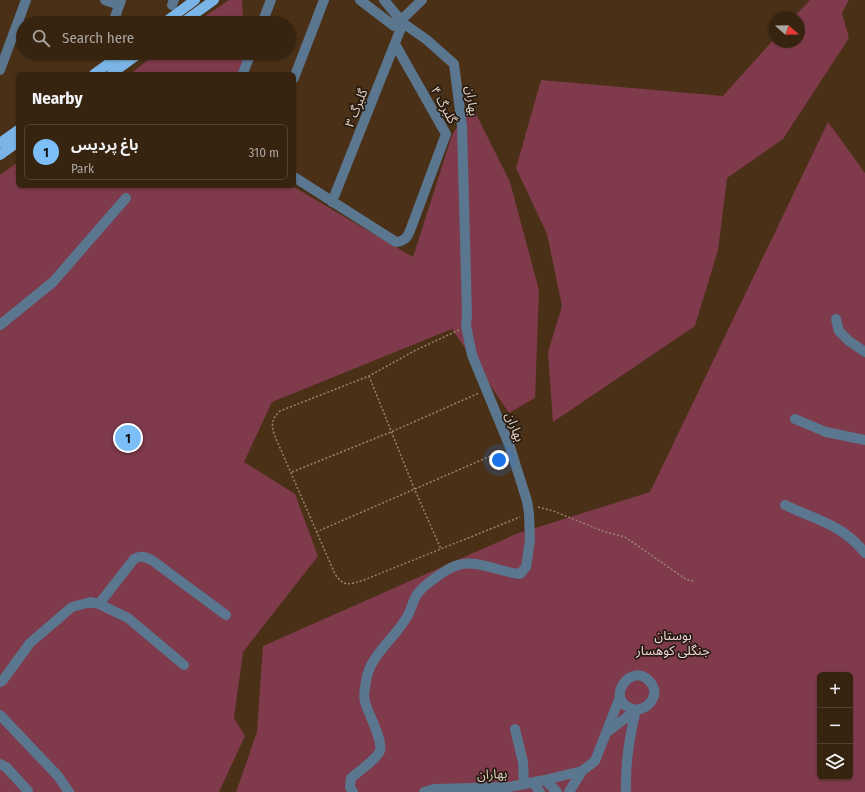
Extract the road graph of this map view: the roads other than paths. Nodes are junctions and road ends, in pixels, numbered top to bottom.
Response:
1 (26, 0) edge
2 (105, 0) edge
3 (194, 0) edge
4 (214, 0) edge
5 (271, 0) edge
6 (324, 0) edge
7 (360, 0) edge
8 (378, 0) edge
9 (422, 0) edge
10 (120, 3) edge
11 (387, 4) edge
12 (20, 16) edge
13 (115, 16) edge
14 (173, 16) edge
15 (192, 16) edge
16 (265, 16) edge
17 (398, 25) junction
18 (16, 27) edge
19 (395, 44) junction
20 (113, 60) edge
21 (130, 60) edge
22 (248, 60) edge
23 (0, 70) edge
24 (97, 72) edge
25 (114, 72) edge
26 (243, 72) edge
27 (296, 73) edge
28 (16, 131) edge
29 (1, 140) edge
30 (16, 143) edge
31 (0, 155) edge
32 (296, 179) edge
33 (126, 198) dead end
34 (332, 202) junction
35 (836, 319) dead end
36 (0, 326) edge
37 (865, 352) edge
38 (794, 419) dead end
39 (865, 440) edge
40 (786, 504) dead end
41 (865, 553) edge
42 (100, 604) junction
43 (226, 615) dead end
44 (184, 665) dead end
45 (0, 682) edge
46 (620, 697) junction
47 (636, 710) junction
48 (0, 715) edge
49 (515, 729) dead end
50 (606, 733) junction
51 (0, 764) edge
52 (582, 771) junction
53 (545, 780) junction
54 (529, 784) junction
55 (28, 791) dead end
56 (69, 792) edge
57 (353, 792) edge
58 (424, 792) edge
59 (540, 792) edge
60 (557, 792) edge
61 (569, 792) edge
62 (626, 792) edge

1 - 12 street
2 - 10 street
3 - 14 main road
4 - 15 main road
5 - 16 street
6 - 27 street
7 - 17 street, بهاران
8 - 11 street
9 - 17 street
10 - 13 street
11 - 17 street
17 - 19 street, گلبرگ ۳
17 - 57 street, بهاران
18 - 23 street
19 - 34 street, گلبرگ ۳
19 - 34 street, گلبرگ ۴
20 - 24 main road
21 - 25 main road
22 - 26 street
28 - 29 main road
30 - 31 main road
32 - 34 street
33 - 36 street
35 - 37 street
38 - 39 street
40 - 41 street
42 - 43 street
42 - 44 street
42 - 45 street
46 - 47 street
46 - 47 street
46 - 50 street
47 - 50 street
47 - 62 street
48 - 56 street
49 - 54 street
50 - 52 street
51 - 55 street
52 - 53 street, بهاران
52 - 61 street
53 - 54 street, بهاران
53 - 60 street
54 - 58 street, بهاران
54 - 59 street

